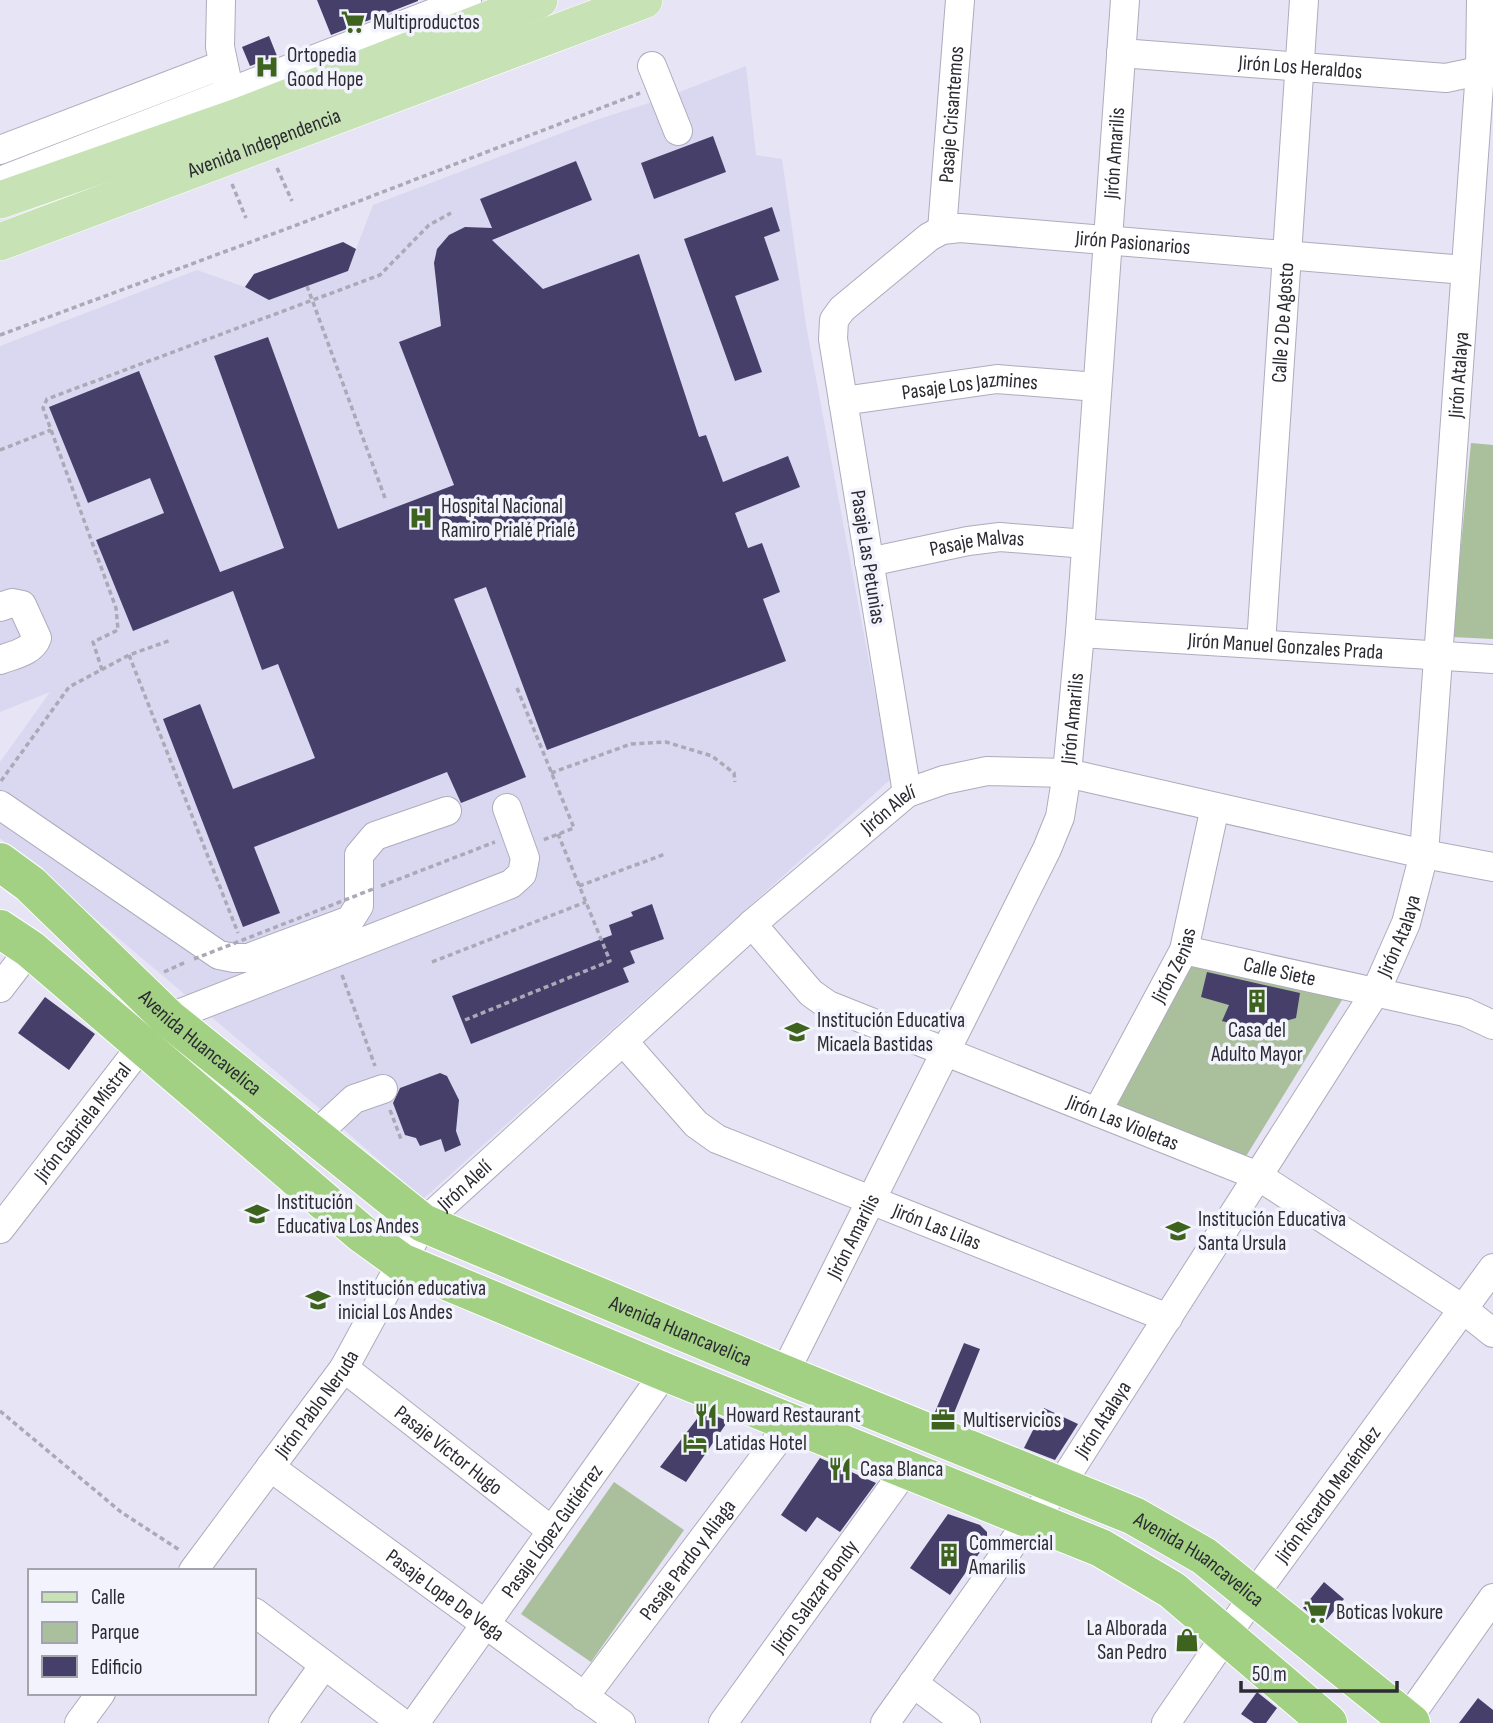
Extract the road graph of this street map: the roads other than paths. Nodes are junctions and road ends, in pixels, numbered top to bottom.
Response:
1 (221, 0) edge
2 (539, 0) edge
3 (644, 0) edge
4 (960, 0) edge
5 (1125, 0) edge
6 (1304, 0) edge
7 (1481, 0) edge
8 (469, 6) edge
9 (1121, 53) junction
10 (489, 58) junction
11 (1300, 67) junction
12 (1486, 70) edge
13 (655, 74) road end
14 (243, 117) junction
15 (678, 131) dead end
16 (0, 150) edge
17 (0, 181) edge
18 (0, 200) edge
19 (942, 230) junction
20 (0, 242) edge
21 (1108, 242) junction
22 (1287, 256) junction
23 (1465, 270) junction
24 (1097, 387) junction
25 (843, 401) junction
26 (1086, 544) junction
27 (869, 562) junction
28 (0, 607) edge
29 (1080, 633) junction
30 (1261, 644) junction
31 (1438, 655) junction
32 (1493, 659) edge
33 (0, 660) edge
34 (1067, 773) junction
35 (907, 793) junction
36 (0, 805) edge
37 (1214, 807) junction
38 (507, 808) dead end
39 (447, 811) dead end
40 (1423, 854) junction
41 (0, 862) edge
42 (1493, 867) edge
43 (752, 924) junction
44 (15, 939) edge
45 (1184, 950) junction
46 (0, 988) edge
47 (1376, 991) junction
48 (168, 1018) junction
49 (1493, 1025) edge
50 (622, 1041) junction
51 (142, 1045) junction
52 (945, 1051) junction
53 (383, 1089) road end
54 (1097, 1112) junction
55 (304, 1128) junction
56 (267, 1151) junction
57 (1258, 1176) junction
58 (871, 1200) junction
59 (423, 1223) junction
60 (0, 1229) edge
61 (401, 1262) junction
62 (1493, 1268) edge
63 (1463, 1310) junction
64 (1168, 1318) junction
65 (1493, 1333) edge
66 (344, 1368) junction
67 (665, 1372) junction
68 (784, 1374) junction
69 (791, 1422) junction
70 (270, 1467) junction
71 (906, 1469) junction
72 (1060, 1486) junction
73 (1030, 1519) junction
74 (552, 1531) junction
75 (196, 1568) edge
76 (1254, 1595) junction
77 (1493, 1598) edge
78 (256, 1614) edge
79 (485, 1624) junction
80 (1227, 1636) junction
81 (324, 1665) junction
82 (913, 1683) junction
83 (100, 1695) edge
84 (584, 1696) junction
85 (1409, 1721) edge
86 (79, 1723) edge
87 (283, 1723) edge
88 (402, 1723) edge
89 (415, 1723) edge
90 (621, 1723) edge
91 (723, 1723) edge
92 (885, 1723) edge
93 (967, 1723) edge
94 (1166, 1723) edge
95 (1328, 1723) edge

1 - 14 street
2 - 8 main road, Avenida Independencia
3 - 10 main road, Avenida Independencia
4 - 19 street, Pasaje Crisantemos
5 - 9 street, Jirón Amarilis
6 - 11 street, Calle 2 De Agosto
7 - 12 street, Jirón Atalaya
8 - 10 street
8 - 14 main road, Avenida Independencia
9 - 11 street, Jirón Los Heraldos
9 - 21 street, Jirón Amarilis
10 - 14 main road, Avenida Independencia
11 - 12 street, Jirón Los Heraldos
11 - 22 street, Calle 2 De Agosto
12 - 23 street, Jirón Atalaya
13 - 15 street
14 - 16 street
14 - 17 street, Avenida Independencia
14 - 18 main road, Avenida Independencia
14 - 20 main road, Avenida Independencia
19 - 21 street, Jirón Pasionarios
19 - 25 street, Pasaje Las Petunias
21 - 22 street, Jirón Pasionarios
21 - 24 street, Jirón Amarilis
22 - 23 street, Jirón Pasionarios
22 - 30 street, Calle 2 De Agosto
23 - 31 street, Jirón Atalaya
24 - 25 street, Pasaje Los Jazmines
24 - 26 street, Jirón Amarilis
25 - 27 street, Pasaje Las Petunias
26 - 27 street, Pasaje Malvas
26 - 29 street, Jirón Amarilis
27 - 35 street, Pasaje Las Petunias
28 - 33 street
29 - 30 street, Jirón Manuel Gonzales Prada
29 - 34 street, Jirón Amarilis
30 - 31 street, Jirón Manuel Gonzales Prada
31 - 32 street, Jirón Manuel Gonzales Prada
31 - 40 street, Jirón Atalaya
34 - 35 street, Jirón Alelí
34 - 37 street, Jirón Alelí
34 - 52 street, Jirón Amarilis
35 - 43 street, Jirón Alelí
36 - 39 street
37 - 40 street, Jirón Alelí
37 - 45 street, Jirón Zenias
38 - 48 street
40 - 42 street, Jirón Alelí
40 - 47 street, Jirón Atalaya
41 - 48 highway, Avenida Huancavelica
43 - 50 street, Jirón Alelí
43 - 52 street, Jirón Las Violetas
44 - 46 street
44 - 51 highway, Avenida Huancavelica
45 - 47 street, Calle Siete
45 - 54 street, Jirón Zenias
47 - 49 street, Calle Siete
47 - 57 street, Jirón Atalaya
48 - 51 street, Jirón Gabriela Mistral
48 - 55 highway, Avenida Huancavelica
50 - 58 street, Jirón Las Lilas
50 - 59 street, Jirón Alelí
51 - 56 highway, Avenida Huancavelica
51 - 60 street, Jirón Gabriela Mistral
52 - 54 street, Jirón Las Violetas
52 - 58 street, Jirón Amarilis
53 - 55 street
54 - 57 street, Jirón Las Violetas
55 - 56 highway
55 - 59 highway, Avenida Huancavelica
56 - 61 highway, Avenida Huancavelica
57 - 63 street, Jirón Las Violetas
57 - 64 street, Jirón Atalaya
58 - 64 street, Jirón Las Lilas
58 - 68 street, Jirón Amarilis
59 - 61 street, Jirón Pablo Neruda
59 - 68 highway, Avenida Huancavelica
61 - 66 street, Jirón Pablo Neruda
61 - 67 highway, Avenida Huancavelica
62 - 63 street, Jirón Ricardo Menéndez
63 - 65 street, Jirón Las Violetas
63 - 76 street, Jirón Ricardo Menéndez
64 - 72 street, Jirón Atalaya
66 - 70 street, Jirón Pablo Neruda
66 - 74 street, Pasaje Víctor Hugo
67 - 69 highway, Avenida Huancavelica
67 - 74 street, Pasaje López Gutiérrez
68 - 72 highway, Avenida Huancavelica
69 - 71 highway, Avenida Huancavelica
69 - 84 street, Pasaje Pardo y Aliaga
70 - 75 street, Jirón Pablo Neruda
70 - 79 street, Pasaje Lope De Vega
71 - 73 highway, Avenida Huancavelica
71 - 91 street, Jirón Salazar Bondy
72 - 73 street, Jirón Atalaya
72 - 76 highway, Avenida Huancavelica
73 - 80 highway, Avenida Huancavelica
73 - 82 street, Jirón Atalaya
74 - 79 street, Pasaje López Gutiérrez
76 - 80 street, Jirón Ricardo Menéndez
76 - 85 highway, Avenida Huancavelica
77 - 85 street
78 - 81 street
79 - 84 street, Pasaje Lope De Vega
79 - 89 street, Pasaje López Gutiérrez
80 - 94 street, Jirón Ricardo Menéndez
80 - 95 highway, Avenida Huancavelica
81 - 87 street
81 - 88 street
82 - 92 street, Jirón Atalaya
82 - 93 street
83 - 86 street
84 - 90 street, Pasaje Lope De Vega

